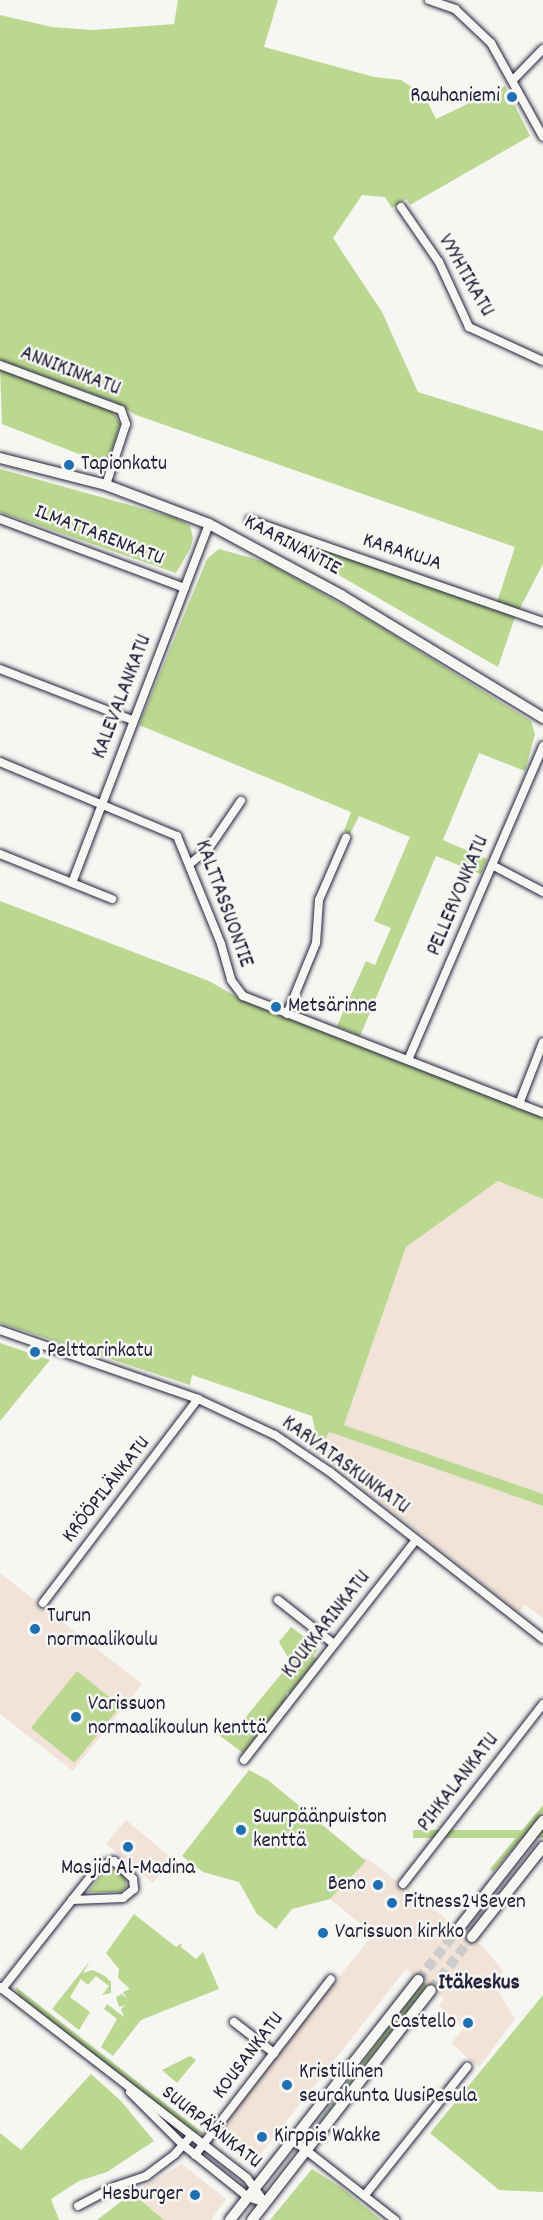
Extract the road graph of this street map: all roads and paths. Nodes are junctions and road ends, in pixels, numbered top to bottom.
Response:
1 (429, 0) edge
2 (543, 49) edge
3 (513, 80) junction
4 (543, 137) edge
5 (401, 207) dead end
6 (543, 361) edge
7 (0, 365) edge
8 (0, 458) edge
9 (106, 485) junction
10 (0, 519) edge
11 (250, 520) dead end
12 (209, 524) junction
13 (185, 588) junction
14 (543, 622) edge
15 (0, 669) edge
16 (543, 718) edge
17 (132, 720) junction
18 (543, 746) edge
19 (0, 762) edge
20 (241, 801) dead end
21 (103, 805) junction
22 (346, 838) dead end
23 (0, 854) edge
24 (191, 863) junction
25 (492, 865) junction
26 (72, 883) junction
27 (543, 892) edge
28 (112, 900) dead end
29 (287, 1014) junction
30 (543, 1042) edge
31 (408, 1060) junction
32 (519, 1104) junction
33 (543, 1113) edge
34 (0, 1330) edge
35 (198, 1399) junction
36 (416, 1540) junction
37 (278, 1600) dead end
38 (43, 1603) dead end
39 (543, 1639) edge
40 (334, 1644) junction
41 (543, 1704) edge
42 (244, 1760) dead end
43 (543, 1821) edge
44 (543, 1846) edge
45 (403, 1884) dead end
46 (72, 1900) junction
47 (459, 1928) tunnel mouth
48 (472, 1937) tunnel mouth
49 (331, 1979) dead end
50 (418, 1980) tunnel mouth
51 (1, 1988) edge
52 (431, 1990) tunnel mouth
53 (234, 2022) dead end
54 (273, 2053) junction
55 (467, 2067) dead end
56 (128, 2089) junction
57 (192, 2134) junction
58 (293, 2140) junction
59 (204, 2144) junction
60 (183, 2145) junction
61 (305, 2150) junction
62 (195, 2155) junction
63 (256, 2187) junction
64 (365, 2195) junction
65 (248, 2197) junction
66 (265, 2203) junction
67 (78, 2206) dead end
68 (230, 2220) edge
69 (252, 2220) edge
70 (395, 2220) edge

1 - 3 street
2 - 3 street
3 - 4 street
5 - 6 street, VYYHTIKATU
7 - 9 street, ANNIKINKATU
8 - 9 main road, KAARINANTIE
9 - 12 main road, KAARINANTIE
10 - 13 street, ILMATTARENKATU
11 - 14 street, KARAKUJA
12 - 13 street, KALEVALANKATU
12 - 16 main road, KAARINANTIE
13 - 17 street, KALEVALANKATU
15 - 17 street
17 - 21 street, KALEVALANKATU
18 - 25 street, PELLERVONKATU
19 - 21 street, KALTTASSUONTIE
20 - 24 street
21 - 24 street, KALTTASSUONTIE
21 - 26 street, KALEVALANKATU
22 - 29 street
23 - 26 street
24 - 29 street, KALTTASSUONTIE
25 - 27 street
25 - 31 street, PELLERVONKATU
26 - 28 street
29 - 31 street, KALTTASSUONTIE
30 - 32 street
31 - 32 street, KALTTASSUONTIE
32 - 33 street, KALTTASSUONTIE
34 - 35 street, KARVATASKUNKATU
35 - 36 street, KARVATASKUNKATU
35 - 38 street, KRÖÖPILÄNKATU
36 - 39 street, KARVATASKUNKATU
36 - 40 street, KOUKKARINKATU
37 - 40 street
40 - 42 street, KOUKKARINKATU
41 - 45 street, PIHKALANKATU
43 - 47 main road
44 - 48 main road
46 - 46 street
46 - 51 street
49 - 54 street, KOUSANKATU
50 - 58 main road
51 - 56 street, SUURPÄÄNKATU
52 - 61 main road
53 - 54 street
54 - 59 street, KOUSANKATU
55 - 64 street
56 - 57 street, SUURPÄÄNKATU
56 - 60 street, SUURPÄÄNKATU
57 - 59 street, SUURPÄÄNKATU
57 - 60 street
58 - 61 street
58 - 63 main road
59 - 62 street, KOUSANKATU
59 - 63 street, SUURPÄÄNKATU
60 - 62 street, SUURPÄÄNKATU
60 - 67 street
61 - 64 street
61 - 66 main road
62 - 65 street, SUURPÄÄNKATU
63 - 65 main road
63 - 66 street, SUURPÄÄNKATU
64 - 70 street
65 - 66 street, SUURPÄÄNKATU
65 - 68 main road
66 - 69 main road

